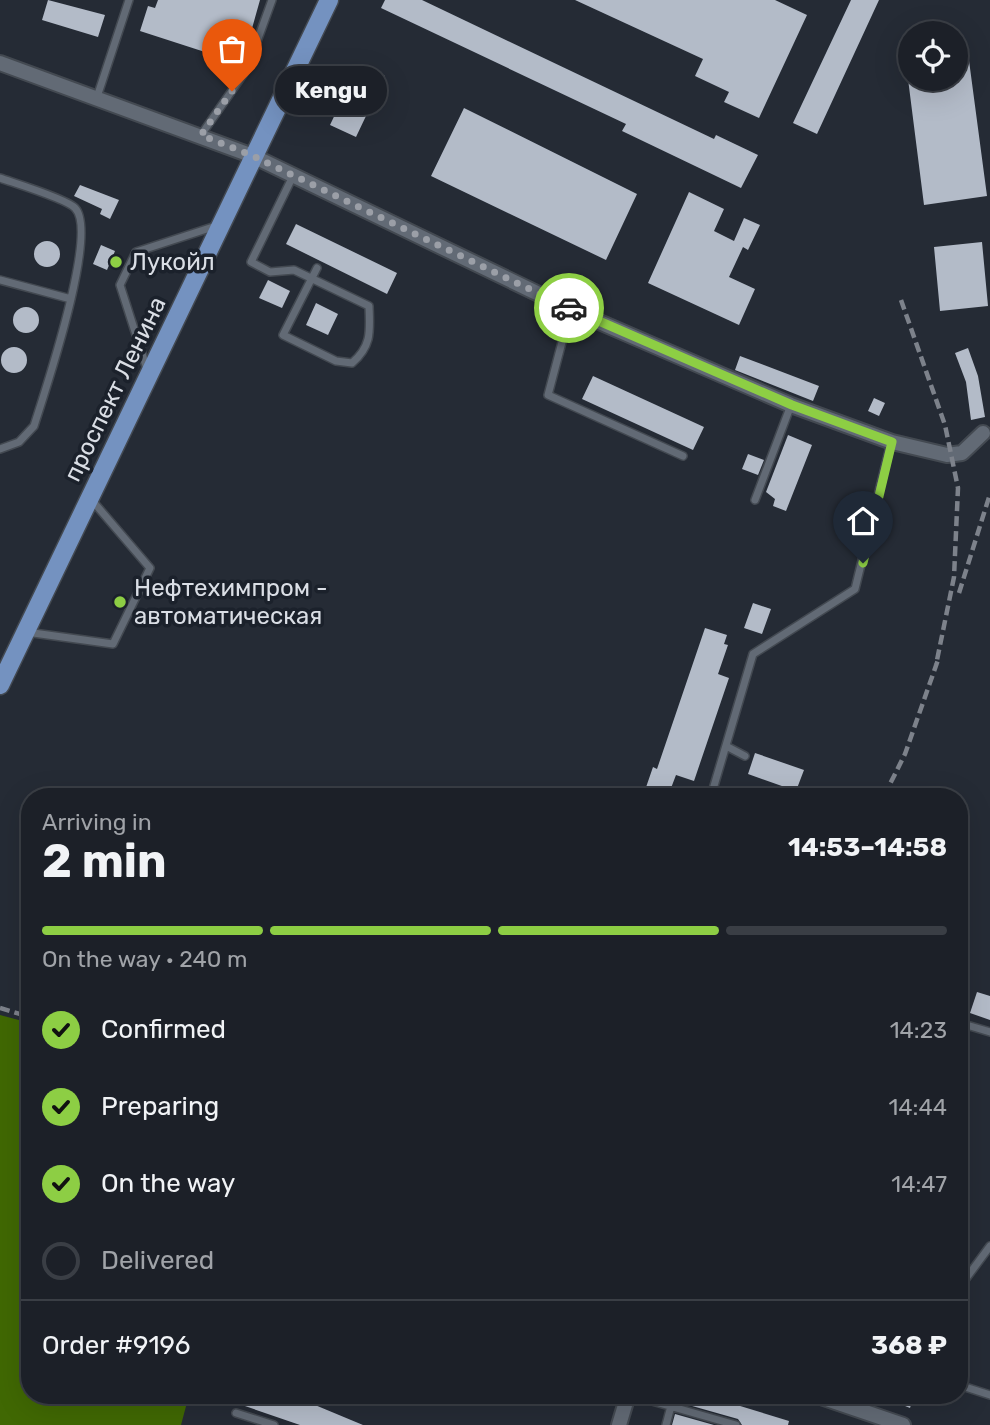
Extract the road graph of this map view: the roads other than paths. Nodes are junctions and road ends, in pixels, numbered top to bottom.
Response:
1 (129, 0) edge
2 (272, 0) edge
3 (329, 0) edge
4 (0, 63) edge
5 (97, 97) junction
6 (201, 135) junction
7 (253, 156) junction
8 (293, 175) junction
9 (0, 178) edge
10 (220, 225) junction
11 (317, 268) dead end
12 (312, 278) junction
13 (0, 281) edge
14 (71, 299) junction
15 (574, 311) junction
16 (149, 373) junction
17 (792, 405) junction
18 (983, 433) dead end
19 (892, 442) junction
20 (0, 449) edge
21 (683, 456) dead end
22 (90, 498) junction
23 (755, 500) dead end
24 (26, 632) junction
25 (0, 685) edge
26 (726, 746) junction
27 (745, 756) dead end
28 (713, 788) edge
29 (970, 1026) dead end
30 (990, 1032) edge
31 (990, 1246) edge
32 (968, 1276) edge
33 (968, 1388) edge
34 (990, 1395) edge
35 (626, 1404) edge
36 (664, 1404) edge
37 (841, 1404) edge
38 (671, 1406) junction
39 (236, 1413) dead end
40 (707, 1421) edge
41 (274, 1425) edge
42 (618, 1425) edge
43 (666, 1425) edge
44 (736, 1425) edge
45 (903, 1425) edge

1 - 5 lane
2 - 6 lane
3 - 7 main road, проспект Ленина
4 - 5 street
5 - 6 street
6 - 7 street
7 - 8 street
7 - 10 main road, проспект Ленина
8 - 12 lane
8 - 15 street
9 - 14 lane
10 - 16 main road, проспект Ленина
10 - 16 lane
11 - 12 lane
12 - 12 lane
13 - 14 lane
14 - 20 lane
15 - 17 street
15 - 21 lane
16 - 22 main road, проспект Ленина
17 - 19 street
17 - 23 lane
18 - 19 street
19 - 26 lane
22 - 24 main road, проспект Ленина
22 - 24 lane
24 - 25 main road, проспект Ленина
26 - 27 lane
26 - 28 lane
29 - 30 lane
31 - 32 lane
33 - 34 lane
35 - 42 street
36 - 38 lane
37 - 45 street
38 - 40 lane
38 - 43 lane
39 - 41 lane
40 - 44 lane

